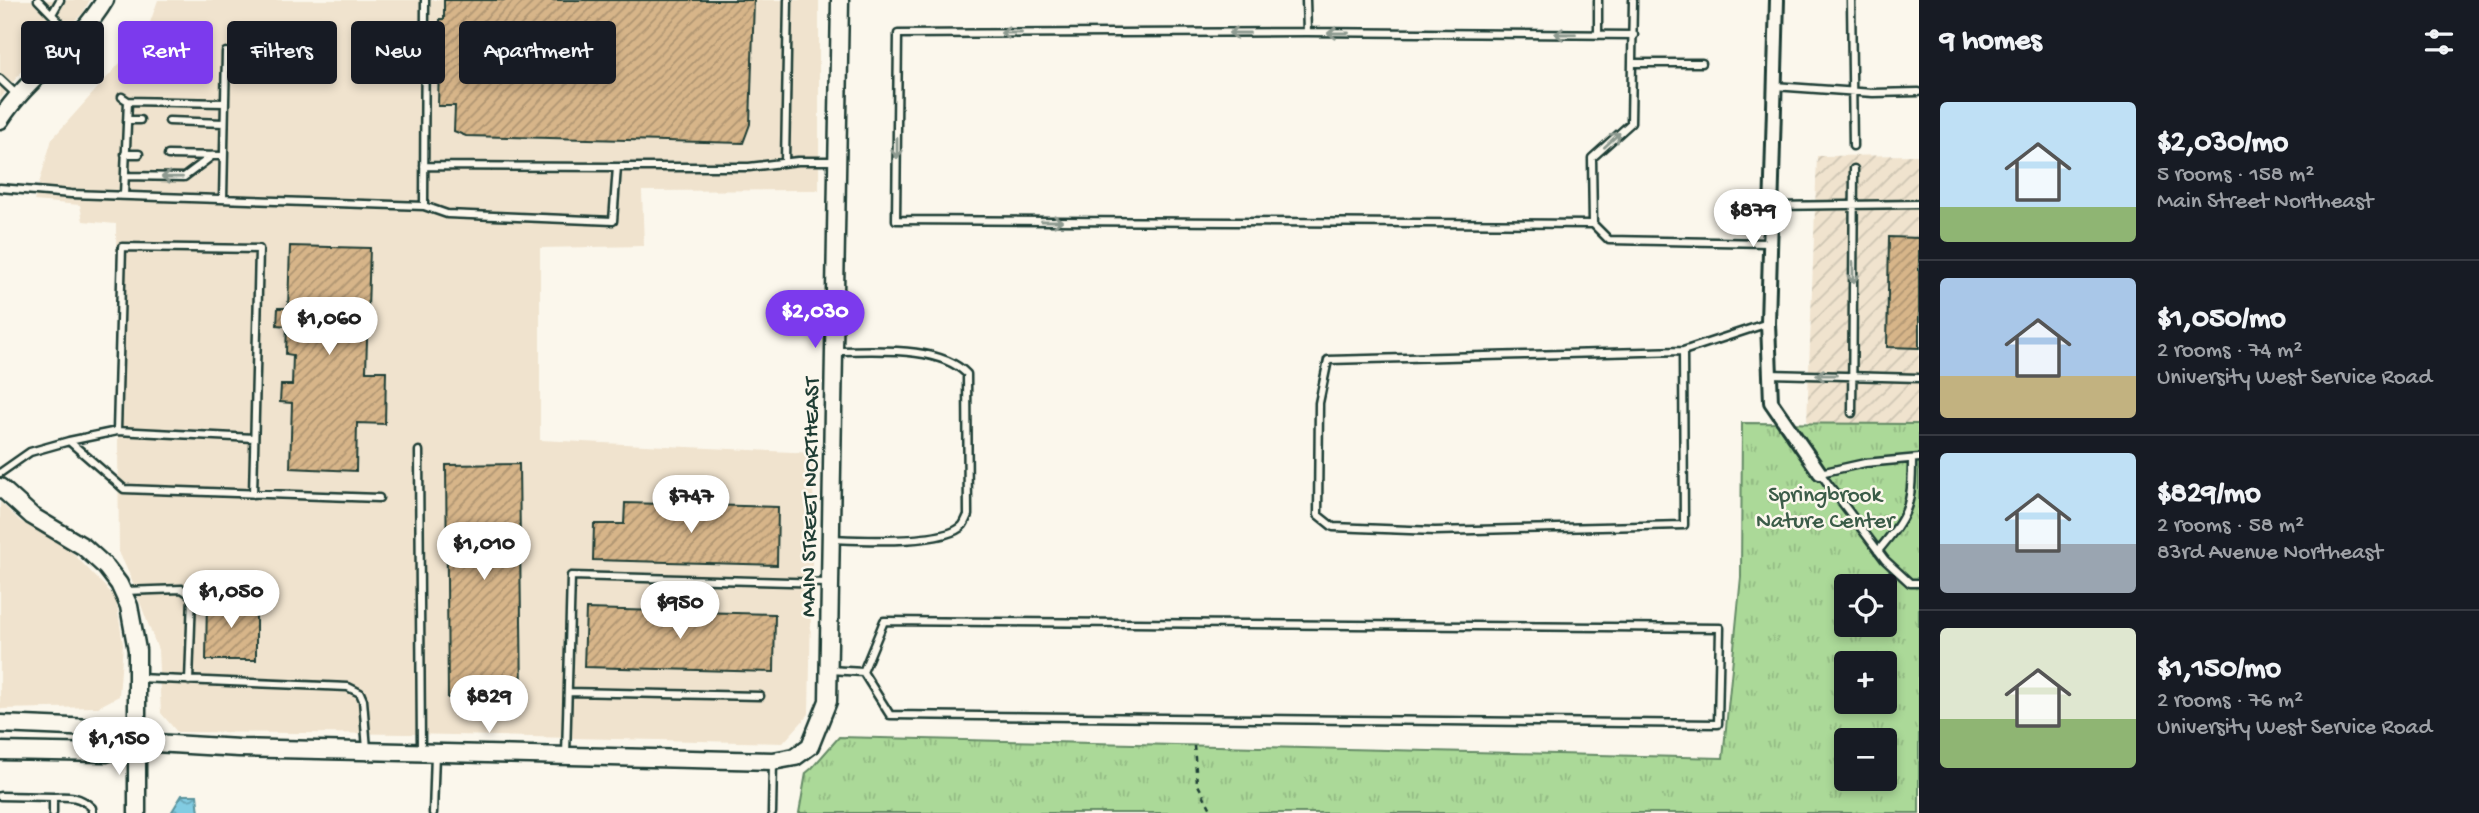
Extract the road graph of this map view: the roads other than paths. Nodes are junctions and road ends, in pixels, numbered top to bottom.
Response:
1 (38, 0) edge
2 (60, 0) edge
3 (105, 0) edge
4 (425, 0) edge
5 (788, 0) edge
6 (840, 0) edge
7 (1306, 0) edge
8 (1598, 0) edge
9 (1633, 0) edge
10 (1777, 0) edge
11 (1851, 0) edge
12 (52, 14) junction
13 (59, 21) edge
14 (88, 21) edge
15 (1307, 32) junction
16 (1598, 34) junction
17 (1634, 35) junction
18 (226, 52) dead end
19 (1633, 63) junction
20 (1702, 63) dead end
21 (0, 79) edge
22 (30, 84) edge
23 (1774, 86) junction
24 (1851, 91) junction
25 (1919, 92) edge
26 (18, 96) junction
27 (224, 103) junction
28 (0, 120) edge
29 (127, 120) junction
30 (140, 120) dead end
31 (169, 121) dead end
32 (224, 122) junction
33 (1853, 146) dead end
34 (125, 154) junction
35 (139, 155) dead end
36 (168, 155) dead end
37 (212, 156) junction
38 (223, 156) junction
39 (837, 161) junction
40 (785, 162) junction
41 (424, 166) junction
42 (617, 167) junction
43 (1854, 169) dead end
44 (125, 176) junction
45 (0, 188) edge
46 (124, 195) junction
47 (223, 199) junction
48 (1919, 204) edge
49 (1853, 205) junction
50 (424, 206) junction
51 (1770, 206) junction
52 (1593, 224) junction
53 (1769, 243) junction
54 (1768, 323) junction
55 (833, 351) junction
56 (1683, 351) junction
57 (1770, 374) junction
58 (1853, 376) junction
59 (1919, 378) edge
60 (1852, 413) dead end
61 (117, 431) junction
62 (254, 438) junction
63 (69, 441) junction
64 (419, 451) dead end
65 (1916, 459) edge
66 (0, 473) edge
67 (1820, 473) junction
68 (0, 486) edge
69 (253, 494) junction
70 (379, 498) dead end
71 (830, 539) junction
72 (1878, 551) junction
73 (829, 583) junction
74 (1919, 583) edge
75 (123, 591) junction
76 (828, 670) junction
77 (863, 672) junction
78 (137, 678) junction
79 (189, 681) junction
80 (568, 692) junction
81 (760, 696) dead end
82 (0, 724) edge
83 (138, 742) junction
84 (0, 751) edge
85 (367, 751) junction
86 (428, 752) junction
87 (566, 755) junction
88 (773, 761) junction
89 (0, 796) edge
90 (53, 797) junction
91 (53, 813) edge
92 (92, 813) edge
93 (137, 813) edge
94 (433, 813) edge
95 (772, 813) edge

1 - 12 lane
2 - 12 lane
3 - 14 street
4 - 41 lane
5 - 40 lane
6 - 39 street, MAIN STREET NORTHEAST
7 - 15 lane
8 - 16 lane
9 - 17 lane
10 - 23 street
11 - 24 lane
12 - 13 lane
16 -> 15 lane
15 -> 52 lane
16 - 17 lane
17 - 19 lane
18 - 27 lane
19 - 20 lane
52 -> 19 lane
21 - 26 lane
22 - 26 street
23 - 24 lane
23 - 51 street
24 - 25 lane
24 - 33 lane
26 - 28 street
27 - 29 lane
27 - 32 lane
29 - 30 lane
29 - 34 lane
31 - 32 lane
32 - 38 lane
34 - 35 lane
34 - 44 lane
36 - 37 lane
37 - 38 lane
37 -> 44 lane
38 - 47 lane
39 - 40 lane
39 - 55 street, MAIN STREET NORTHEAST
40 - 42 lane
41 - 42 lane
41 - 50 lane
42 - 50 lane
43 - 49 lane
44 - 46 lane
45 - 46 lane
46 - 47 lane
47 - 50 lane
48 - 49 lane
49 - 51 lane
49 -> 58 lane
51 - 53 street
52 - 53 lane
53 - 54 street
54 - 56 lane
54 - 57 street
55 - 71 street, MAIN STREET NORTHEAST
55 - 71 lane
56 - 56 lane
58 -> 57 lane
57 - 67 street
58 - 59 lane
58 - 60 lane
61 - 62 lane
61 - 62 lane
61 - 63 lane
62 - 69 lane
63 - 66 lane
63 - 69 lane
64 - 86 lane
65 - 67 lane
65 - 72 lane
67 - 72 lane
68 - 75 street
69 - 70 lane
71 - 73 street, MAIN STREET NORTHEAST
72 - 74 lane
73 - 76 street, MAIN STREET NORTHEAST
73 - 80 lane
75 - 78 street
75 - 79 lane
76 - 77 lane
76 - 88 street, MAIN STREET NORTHEAST
77 - 77 lane
78 - 79 lane
78 - 83 street
79 - 85 lane
80 - 81 lane
80 - 87 lane
82 - 83 street
83 - 84 street
83 - 85 street
83 - 93 street
85 - 86 street
86 - 87 street
86 - 94 lane
87 - 88 street
88 - 95 lane
89 - 90 lane
90 - 91 lane
90 - 92 lane

